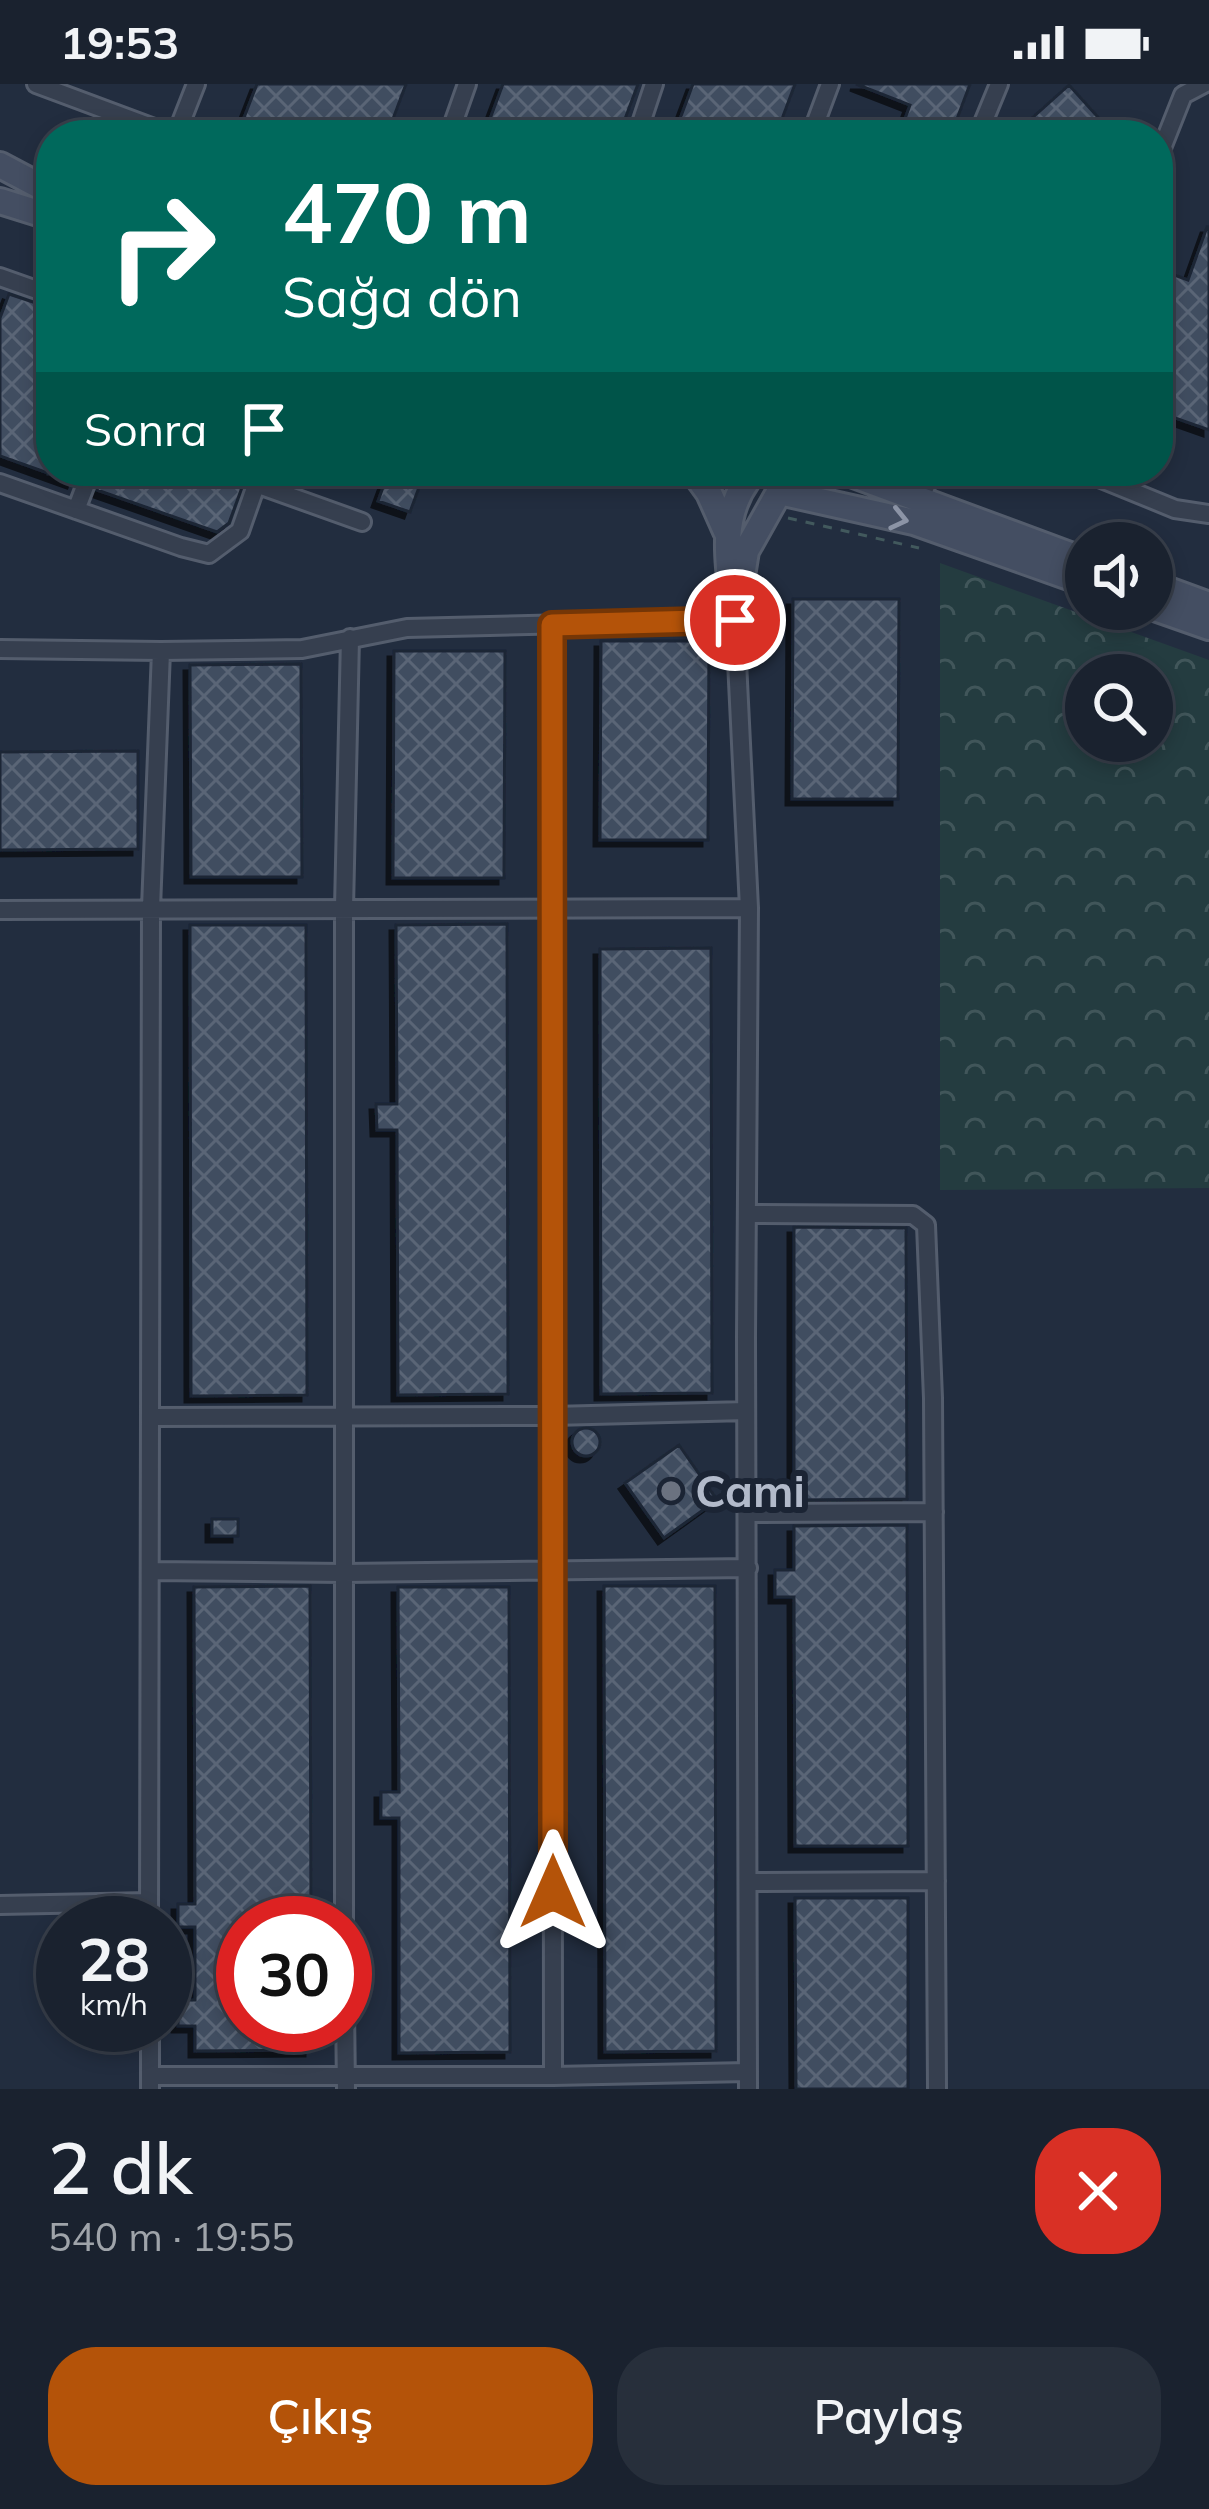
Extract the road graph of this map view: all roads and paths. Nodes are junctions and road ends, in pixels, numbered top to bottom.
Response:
1 (36, 84) edge
2 (196, 84) edge
3 (467, 84) edge
4 (655, 84) edge
5 (830, 84) edge
6 (999, 84) edge
7 (1204, 84) edge
8 (134, 120) edge
9 (181, 120) edge
10 (454, 120) edge
11 (642, 120) edge
12 (817, 120) edge
13 (985, 120) edge
14 (1173, 120) edge
15 (0, 165) edge
16 (36, 184) edge
17 (0, 201) edge
18 (36, 212) edge
19 (0, 277) edge
20 (36, 290) edge
21 (0, 484) edge
22 (85, 486) edge
23 (255, 486) edge
24 (277, 486) edge
25 (704, 486) edge
26 (739, 486) edge
27 (757, 486) edge
28 (796, 486) edge
29 (883, 486) edge
30 (890, 486) edge
31 (926, 486) edge
32 (1119, 486) edge
33 (896, 491) junction
34 (776, 500) junction
35 (920, 501) junction
36 (76, 510) junction
37 (1209, 514) edge
38 (362, 522) dead end
39 (726, 531) junction
40 (926, 549) dead end
41 (1065, 553) edge
42 (1065, 576) edge
43 (1173, 592) edge
44 (1209, 605) edge
45 (1173, 614) edge
46 (735, 620) junction
47 (552, 625) junction
48 (1209, 627) edge
49 (350, 638) junction
50 (0, 649) edge
51 (161, 651) junction
52 (151, 908) junction
53 (344, 908) junction
54 (552, 908) junction
55 (749, 908) junction
56 (0, 910) edge
57 (747, 1214) junction
58 (746, 1411) junction
59 (553, 1416) junction
60 (150, 1417) junction
61 (344, 1417) junction
62 (934, 1512) junction
63 (747, 1513) junction
64 (748, 1568) junction
65 (553, 1570) junction
66 (150, 1571) junction
67 (344, 1573) junction
68 (936, 1881) junction
69 (748, 1882) junction
70 (149, 1896) edge
71 (344, 1896) edge
72 (36, 1904) edge
73 (0, 1905) edge
74 (346, 2052) edge
75 (553, 2076) junction
76 (748, 2080) edge
77 (150, 2082) edge
78 (346, 2082) edge
79 (937, 2089) edge

1 - 8 street
2 - 9 street
3 - 10 street
4 - 11 street
5 - 12 street
6 - 13 street
7 - 14 street
15 - 16 street
17 - 18 street
19 - 20 street
21 - 36 street
22 - 36 street
23 - 36 street
24 - 38 street
25 - 39 street
26 - 39 street
27 - 34 street
28 - 34 street
29 - 33 street
30 - 33 street
31 - 35 street
32 - 37 street
33 - 35 street
34 - 40 path
34 -> 42 street
34 - 46 street
35 - 41 street
39 - 46 street
43 - 44 street
45 - 48 street
46 - 47 street
46 - 55 street
47 - 49 street
47 - 54 street
49 - 51 street
49 - 53 street
50 - 51 street
51 - 52 street
52 - 53 street
52 - 56 street
52 - 60 street
53 - 54 street
53 - 61 street
54 - 55 street
54 - 59 street
55 - 57 street
57 - 58 street
57 - 62 street
58 - 59 street
58 - 63 street
59 - 61 street
59 - 65 street
60 - 61 street
60 - 66 street
61 - 67 street
62 - 63 street
62 - 68 street
63 - 64 street
64 - 65 street
64 - 69 street
65 - 67 street
65 - 75 street
66 - 67 street
66 - 70 street
67 - 71 street
68 - 69 street
68 - 79 street
69 - 76 street
72 - 73 street
74 - 78 street
75 - 76 street
75 - 78 street
77 - 78 street

